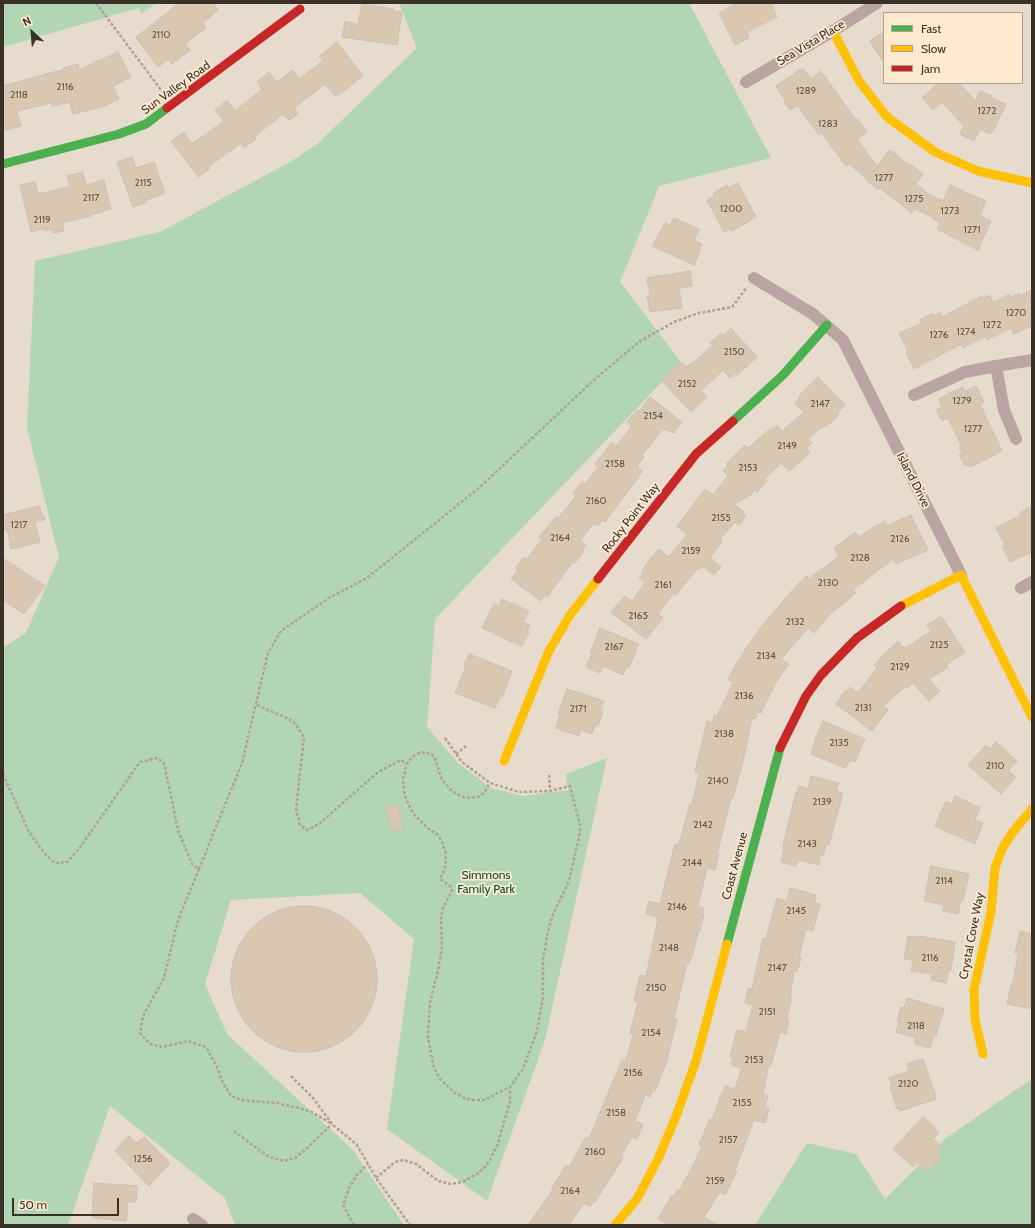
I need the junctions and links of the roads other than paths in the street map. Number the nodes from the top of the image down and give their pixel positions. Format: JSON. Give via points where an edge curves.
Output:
{"nodes":[{"id":1,"x":876,"y":3,"type":"edge"},
{"id":2,"x":300,"y":9,"type":"dead end"},
{"id":3,"x":833,"y":31,"type":"junction"},
{"id":4,"x":746,"y":82,"type":"dead end"},
{"id":5,"x":3,"y":164,"type":"edge"},
{"id":6,"x":1032,"y":183,"type":"edge"},
{"id":7,"x":754,"y":278,"type":"road end"},
{"id":8,"x":827,"y":325,"type":"junction"},
{"id":9,"x":1032,"y":360,"type":"edge"},
{"id":10,"x":996,"y":366,"type":"junction"},
{"id":11,"x":914,"y":395,"type":"dead end"},
{"id":12,"x":1016,"y":439,"type":"dead end"},
{"id":13,"x":961,"y":575,"type":"junction"},
{"id":14,"x":1032,"y":582,"type":"edge"},
{"id":15,"x":1021,"y":588,"type":"dead end"},
{"id":16,"x":1032,"y":717,"type":"edge"},
{"id":17,"x":504,"y":761,"type":"dead end"},
{"id":18,"x":1032,"y":809,"type":"edge"},
{"id":19,"x":983,"y":1054,"type":"dead end"},
{"id":20,"x":615,"y":1225,"type":"edge"}],
"edges":[{"from":1,"to":3,"type":"street","name":"Sea Vista Place"},
{"from":2,"to":5,"type":"street","name":"Sun Valley Road","via":[[146,124],[119,134]]},
{"from":3,"to":4,"type":"street","name":"Sea Vista Place"},
{"from":3,"to":6,"type":"street","via":[[859,81],[887,117],[935,152],[978,171]]},
{"from":7,"to":8,"type":"street","name":"Island Drive"},
{"from":8,"to":13,"type":"street","name":"Island Drive","via":[[843,340]]},
{"from":8,"to":17,"type":"street","name":"Rocky Point Way","via":[[783,375],[696,454],[570,615],[549,651]]},
{"from":9,"to":10,"type":"street"},
{"from":10,"to":11,"type":"street","via":[[965,372]]},
{"from":10,"to":12,"type":"street","via":[[1004,410]]},
{"from":13,"to":16,"type":"street","name":"Island Drive"},
{"from":13,"to":20,"type":"street","name":"Coast Avenue","via":[[904,603],[857,638],[821,675],[806,696],[779,749],[696,1061],[686,1090],[658,1159],[637,1199]]},
{"from":14,"to":15,"type":"street"},
{"from":18,"to":19,"type":"street","name":"Crystal Cove Way","via":[[1012,833],[1002,849],[995,868],[991,912],[974,988],[975,1019]]}]}
